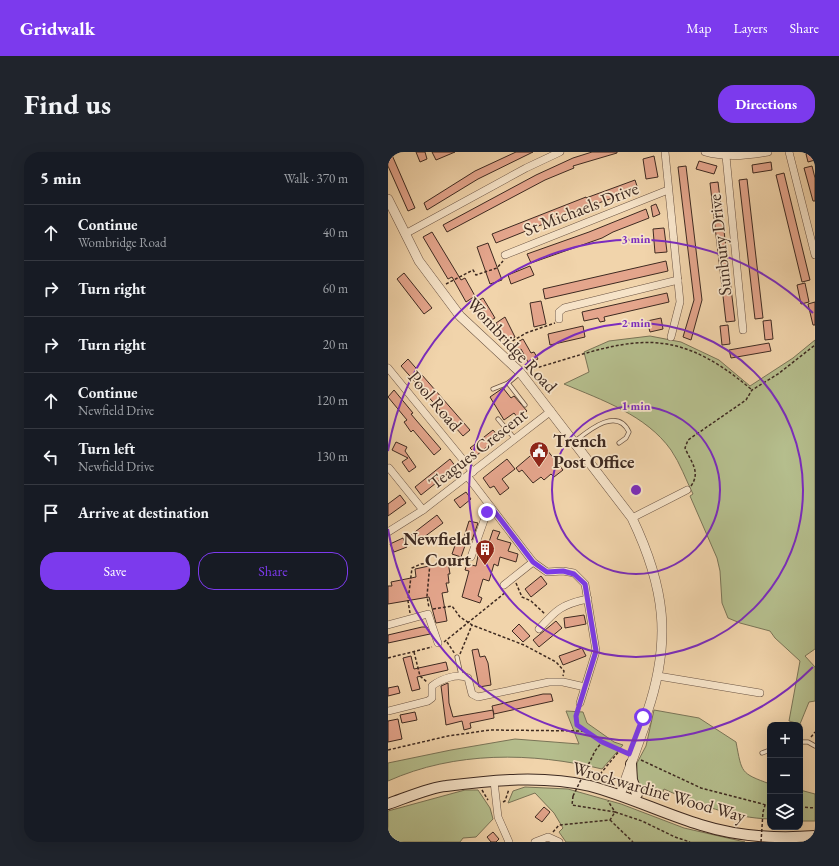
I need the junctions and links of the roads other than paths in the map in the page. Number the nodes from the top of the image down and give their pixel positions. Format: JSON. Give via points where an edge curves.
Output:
{"nodes":[{"id":1,"x":560,"y":152,"type":"edge"},
{"id":2,"x":664,"y":152,"type":"edge"},
{"id":3,"x":705,"y":152,"type":"edge"},
{"id":4,"x":768,"y":152,"type":"edge"},
{"id":5,"x":789,"y":152,"type":"edge"},
{"id":6,"x":552,"y":153,"type":"edge"},
{"id":7,"x":726,"y":156,"type":"junction"},
{"id":8,"x":668,"y":190,"type":"junction"},
{"id":9,"x":388,"y":199,"type":"edge"},
{"id":10,"x":391,"y":215,"type":"edge"},
{"id":11,"x":405,"y":234,"type":"junction"},
{"id":12,"x":505,"y":255,"type":"road end"},
{"id":13,"x":815,"y":255,"type":"edge"},
{"id":14,"x":678,"y":280,"type":"junction"},
{"id":15,"x":559,"y":319,"type":"road end"},
{"id":16,"x":743,"y":330,"type":"dead end"},
{"id":17,"x":671,"y":337,"type":"dead end"},
{"id":18,"x":388,"y":368,"type":"edge"},
{"id":19,"x":521,"y":373,"type":"junction"},
{"id":20,"x":395,"y":377,"type":"junction"},
{"id":21,"x":388,"y":382,"type":"edge"},
{"id":22,"x":508,"y":383,"type":"junction"},
{"id":23,"x":494,"y":389,"type":"dead end"},
{"id":24,"x":525,"y":405,"type":"dead end"},
{"id":25,"x":552,"y":411,"type":"junction"},
{"id":26,"x":498,"y":418,"type":"dead end"},
{"id":27,"x":516,"y":440,"type":"junction"},
{"id":28,"x":574,"y":442,"type":"junction"},
{"id":29,"x":619,"y":443,"type":"dead end"},
{"id":30,"x":389,"y":468,"type":"dead end"},
{"id":31,"x":470,"y":474,"type":"junction"},
{"id":32,"x":687,"y":490,"type":"road end"},
{"id":33,"x":495,"y":509,"type":"junction"},
{"id":34,"x":423,"y":510,"type":"junction"},
{"id":35,"x":632,"y":518,"type":"junction"},
{"id":36,"x":388,"y":532,"type":"edge"},
{"id":37,"x":471,"y":557,"type":"dead end"},
{"id":38,"x":533,"y":562,"type":"junction"},
{"id":39,"x":504,"y":585,"type":"dead end"},
{"id":40,"x":588,"y":599,"type":"junction"},
{"id":41,"x":388,"y":624,"type":"edge"},
{"id":42,"x":539,"y":630,"type":"dead end"},
{"id":43,"x":438,"y":643,"type":"road end"},
{"id":44,"x":457,"y":657,"type":"road end"},
{"id":45,"x":461,"y":675,"type":"junction"},
{"id":46,"x":658,"y":676,"type":"junction"},
{"id":47,"x":585,"y":686,"type":"junction"},
{"id":48,"x":760,"y":693,"type":"dead end"},
{"id":49,"x":580,"y":703,"type":"road end"},
{"id":50,"x":388,"y":711,"type":"edge"},
{"id":51,"x":803,"y":742,"type":"edge"},
{"id":52,"x":815,"y":746,"type":"edge"},
{"id":53,"x":767,"y":751,"type":"edge"},
{"id":54,"x":762,"y":753,"type":"dead end"},
{"id":55,"x":631,"y":758,"type":"junction"},
{"id":56,"x":494,"y":781,"type":"junction"},
{"id":57,"x":446,"y":786,"type":"junction"},
{"id":58,"x":616,"y":792,"type":"junction"},
{"id":59,"x":637,"y":794,"type":"junction"},
{"id":60,"x":388,"y":804,"type":"edge"},
{"id":61,"x":815,"y":830,"type":"edge"},
{"id":62,"x":815,"y":836,"type":"edge"},
{"id":63,"x":537,"y":841,"type":"edge"},
{"id":64,"x":510,"y":842,"type":"edge"},
{"id":65,"x":559,"y":842,"type":"edge"}],
"edges":[{"from":1,"to":6,"type":"street"},
{"from":2,"to":8,"type":"street"},
{"from":3,"to":7,"type":"street"},
{"from":4,"to":7,"type":"street"},
{"from":5,"to":13,"type":"street"},
{"from":6,"to":11,"type":"street"},
{"from":7,"to":16,"type":"street","name":"Sunbury Drive"},
{"from":8,"to":12,"type":"street","name":"St Michaels Drive"},
{"from":8,"to":14,"type":"street"},
{"from":9,"to":10,"type":"street","name":"Wombridge Road"},
{"from":10,"to":11,"type":"street","name":"Wombridge Road"},
{"from":11,"to":19,"type":"street","name":"Wombridge Road","via":[[419,261],[460,316]]},
{"from":14,"to":15,"type":"street","via":[[564,308],[559,312]]},
{"from":14,"to":17,"type":"street","via":[[680,302]]},
{"from":18,"to":20,"type":"street","name":"Pool Road"},
{"from":19,"to":22,"type":"lane"},
{"from":19,"to":25,"type":"street","name":"Wombridge Road"},
{"from":20,"to":21,"type":"street"},
{"from":20,"to":31,"type":"street","name":"Pool Road"},
{"from":22,"to":23,"type":"lane"},
{"from":22,"to":24,"type":"lane"},
{"from":25,"to":27,"type":"street","name":"Teagues Crescent"},
{"from":25,"to":28,"type":"street","name":"Wombridge Road"},
{"from":26,"to":27,"type":"lane"},
{"from":27,"to":31,"type":"street","name":"Teagues Crescent"},
{"from":28,"to":29,"type":"lane","via":[[597,424],[613,420],[626,426],[629,432]]},
{"from":28,"to":35,"type":"street","name":"Wombridge Road"},
{"from":30,"to":34,"type":"street","name":"Teagues Crescent"},
{"from":31,"to":33,"type":"street","name":"Pool Road"},
{"from":31,"to":34,"type":"street","name":"Teagues Crescent"},
{"from":32,"to":35,"type":"street"},
{"from":33,"to":37,"type":"street","via":[[487,512]]},
{"from":33,"to":38,"type":"street","name":"Pool Road"},
{"from":34,"to":36,"type":"street","name":"Teagues Crescent"},
{"from":35,"to":46,"type":"street","name":"Wombridge Road","via":[[656,578],[662,612],[663,635]]},
{"from":38,"to":39,"type":"street"},
{"from":38,"to":40,"type":"street","via":[[547,572],[563,571],[574,574],[585,584]]},
{"from":40,"to":42,"type":"street","via":[[570,602],[549,618]]},
{"from":40,"to":47,"type":"street","via":[[596,651]]},
{"from":41,"to":43,"type":"street","via":[[428,614]]},
{"from":44,"to":45,"type":"lane"},
{"from":45,"to":47,"type":"street","via":[[468,678],[472,694],[478,698],[549,682]]},
{"from":45,"to":50,"type":"street","via":[[439,680],[432,686],[432,698],[428,701]]},
{"from":46,"to":48,"type":"street"},
{"from":46,"to":55,"type":"street","name":"Wombridge Road","via":[[647,719]]},
{"from":47,"to":49,"type":"street"},
{"from":51,"to":52,"type":"lane"},
{"from":53,"to":54,"type":"lane"},
{"from":55,"to":58,"type":"street","name":"Wombridge Road"},
{"from":55,"to":59,"type":"main road","via":[[632,780]]},
{"from":56,"to":57,"type":"main road","name":"Wrockwardine Wood Way"},
{"from":56,"to":58,"type":"main road","name":"Wrockwardine Wood Way","via":[[560,781]]},
{"from":56,"to":64,"type":"street","via":[[498,817]]},
{"from":57,"to":58,"type":"main road","name":"Wrockwardine Wood Way","via":[[450,781],[465,778],[517,774],[572,777],[598,782]]},
{"from":57,"to":60,"type":"main road","name":"Wrockwardine Wood Way"},
{"from":58,"to":59,"type":"main road","name":"Wrockwardine Wood Way"},
{"from":58,"to":62,"type":"main road","name":"Wrockwardine Wood Way","via":[[700,825],[723,831],[762,838]]},
{"from":59,"to":61,"type":"main road","name":"Wrockwardine Wood Way","via":[[725,826],[756,832]]},
{"from":63,"to":65,"type":"street","via":[[548,837]]}]}
